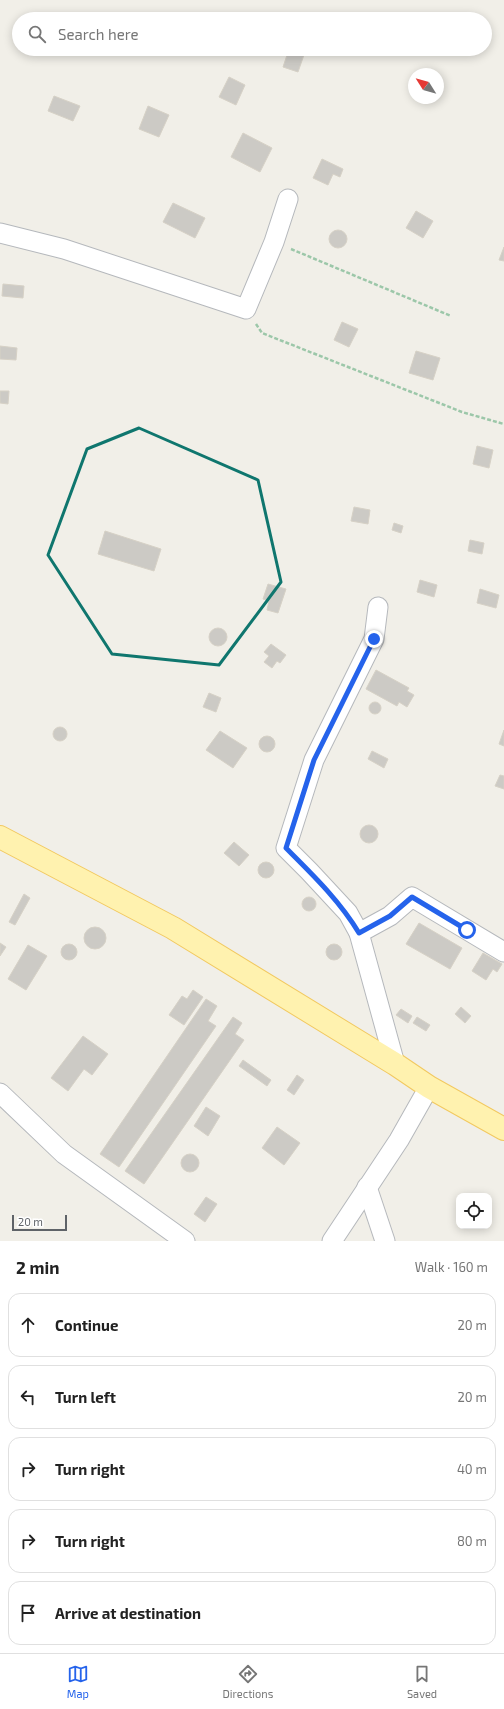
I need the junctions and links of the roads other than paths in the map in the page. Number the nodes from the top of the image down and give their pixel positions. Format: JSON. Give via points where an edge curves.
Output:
{"nodes":[{"id":1,"x":288,"y":199,"type":"dead end"},
{"id":2,"x":0,"y":234,"type":"edge"},
{"id":3,"x":378,"y":607,"type":"dead end"},
{"id":4,"x":0,"y":837,"type":"edge"},
{"id":5,"x":359,"y":933,"type":"junction"},
{"id":6,"x":504,"y":952,"type":"edge"},
{"id":7,"x":395,"y":1064,"type":"junction"},
{"id":8,"x":429,"y":1087,"type":"junction"},
{"id":9,"x":0,"y":1093,"type":"edge"},
{"id":10,"x":504,"y":1129,"type":"edge"},
{"id":11,"x":367,"y":1187,"type":"junction"},
{"id":12,"x":185,"y":1241,"type":"edge"},
{"id":13,"x":332,"y":1241,"type":"edge"},
{"id":14,"x":385,"y":1241,"type":"edge"}],
"edges":[{"from":1,"to":2,"type":"street","via":[[274,242],[246,309],[64,249]]},
{"from":3,"to":5,"type":"street","via":[[374,639],[314,760],[286,848],[348,913]]},
{"from":4,"to":7,"type":"main road","via":[[173,928]]},
{"from":5,"to":6,"type":"street","via":[[390,916],[412,897]]},
{"from":5,"to":7,"type":"street"},
{"from":7,"to":8,"type":"main road"},
{"from":8,"to":10,"type":"main road"},
{"from":8,"to":11,"type":"street","via":[[399,1140]]},
{"from":9,"to":12,"type":"street","via":[[64,1154]]},
{"from":11,"to":13,"type":"street"},
{"from":11,"to":14,"type":"street"}]}
